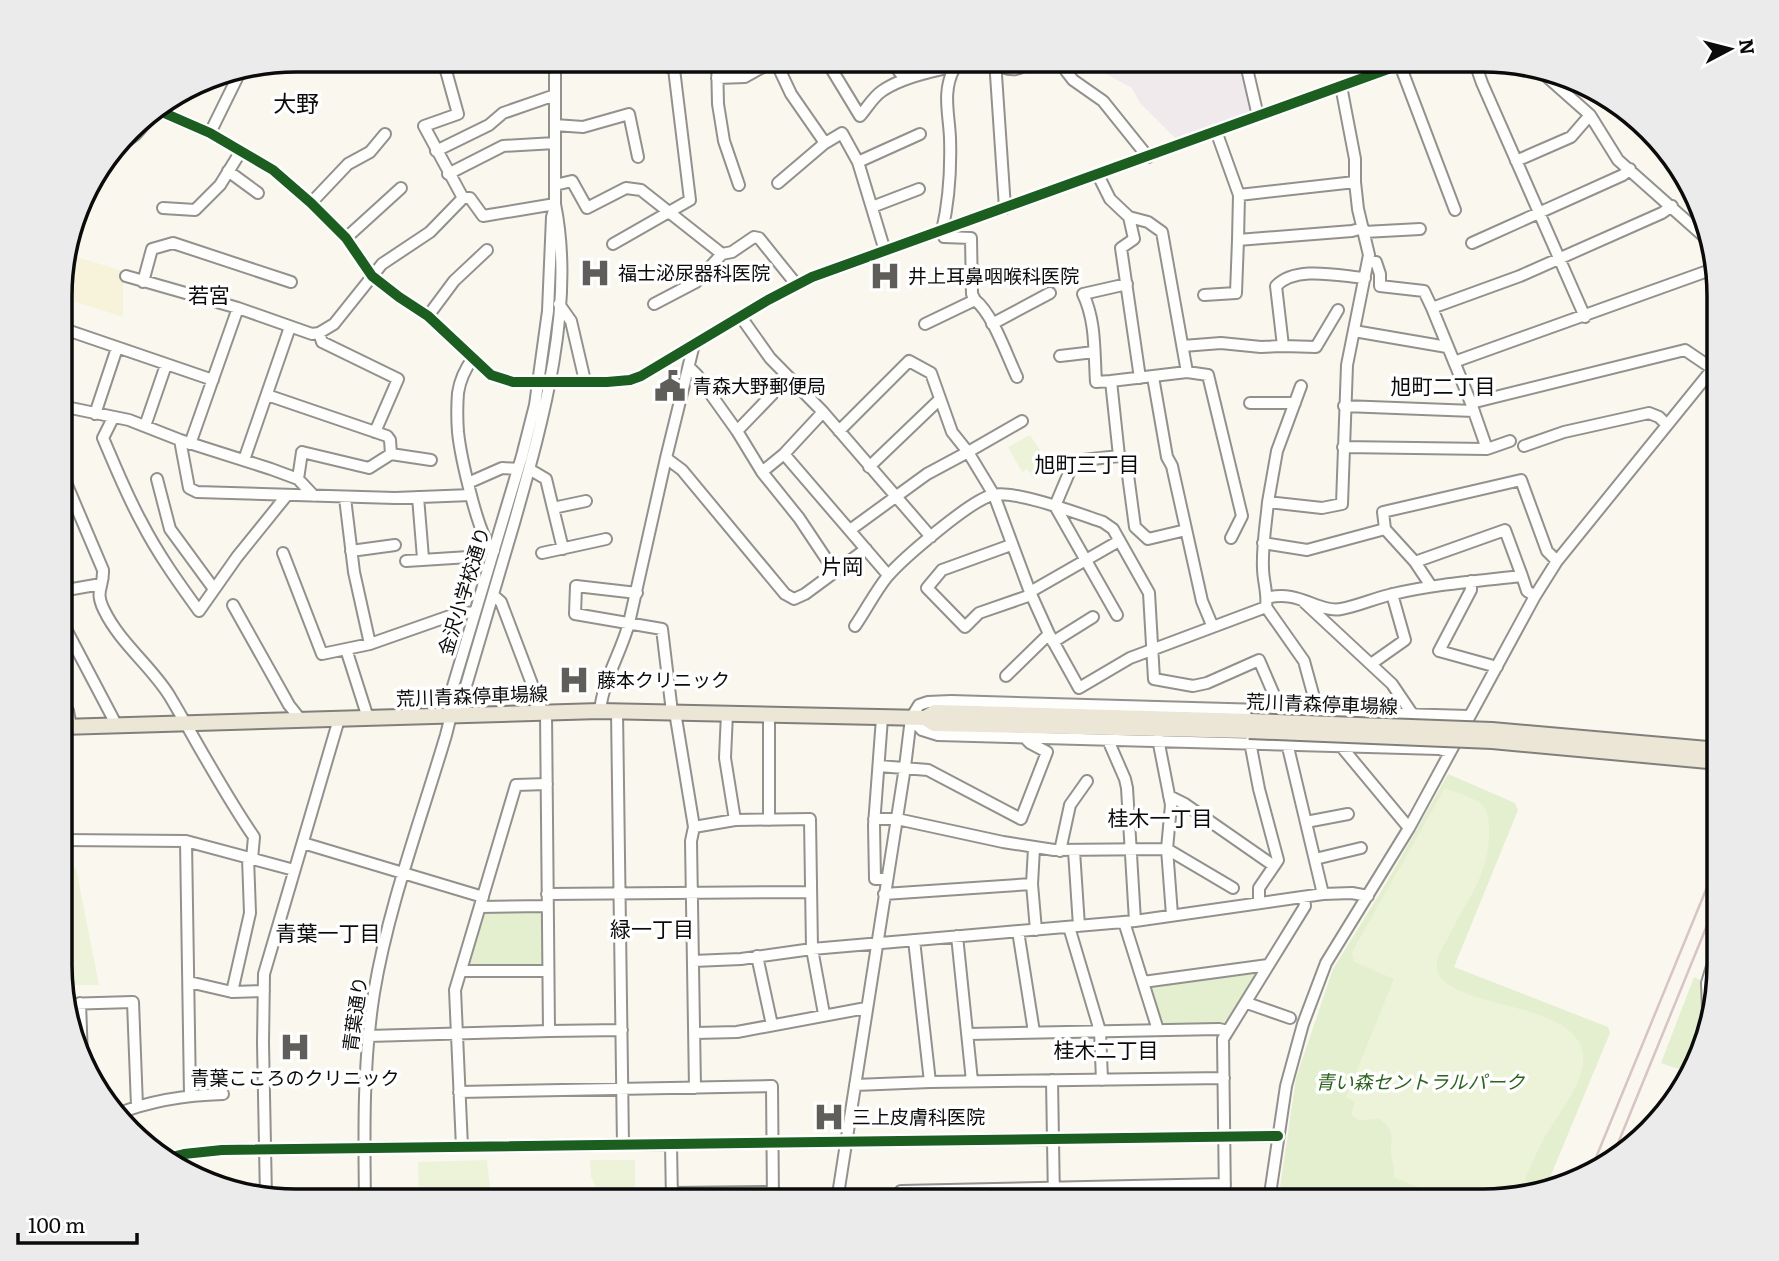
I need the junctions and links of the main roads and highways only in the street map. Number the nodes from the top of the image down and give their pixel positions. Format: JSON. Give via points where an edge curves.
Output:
{"nodes":[{"id":1,"x":72,"y":727,"type":"edge"},
{"id":2,"x":1250,"y":732,"type":"junction"},
{"id":3,"x":1707,"y":749,"type":"edge"},
{"id":4,"x":1707,"y":761,"type":"edge"}],
"edges":[{"from":1,"to":2,"type":"main road","name":"荒川青森停車場線","via":[[617,711]]},
{"from":2,"to":3,"type":"main road","name":"荒川青森停車場線","bridge":true,"via":[[1492,730]]},
{"from":2,"to":4,"type":"main road","name":"荒川青森停車場線","bridge":true,"via":[[1492,741]]}]}
